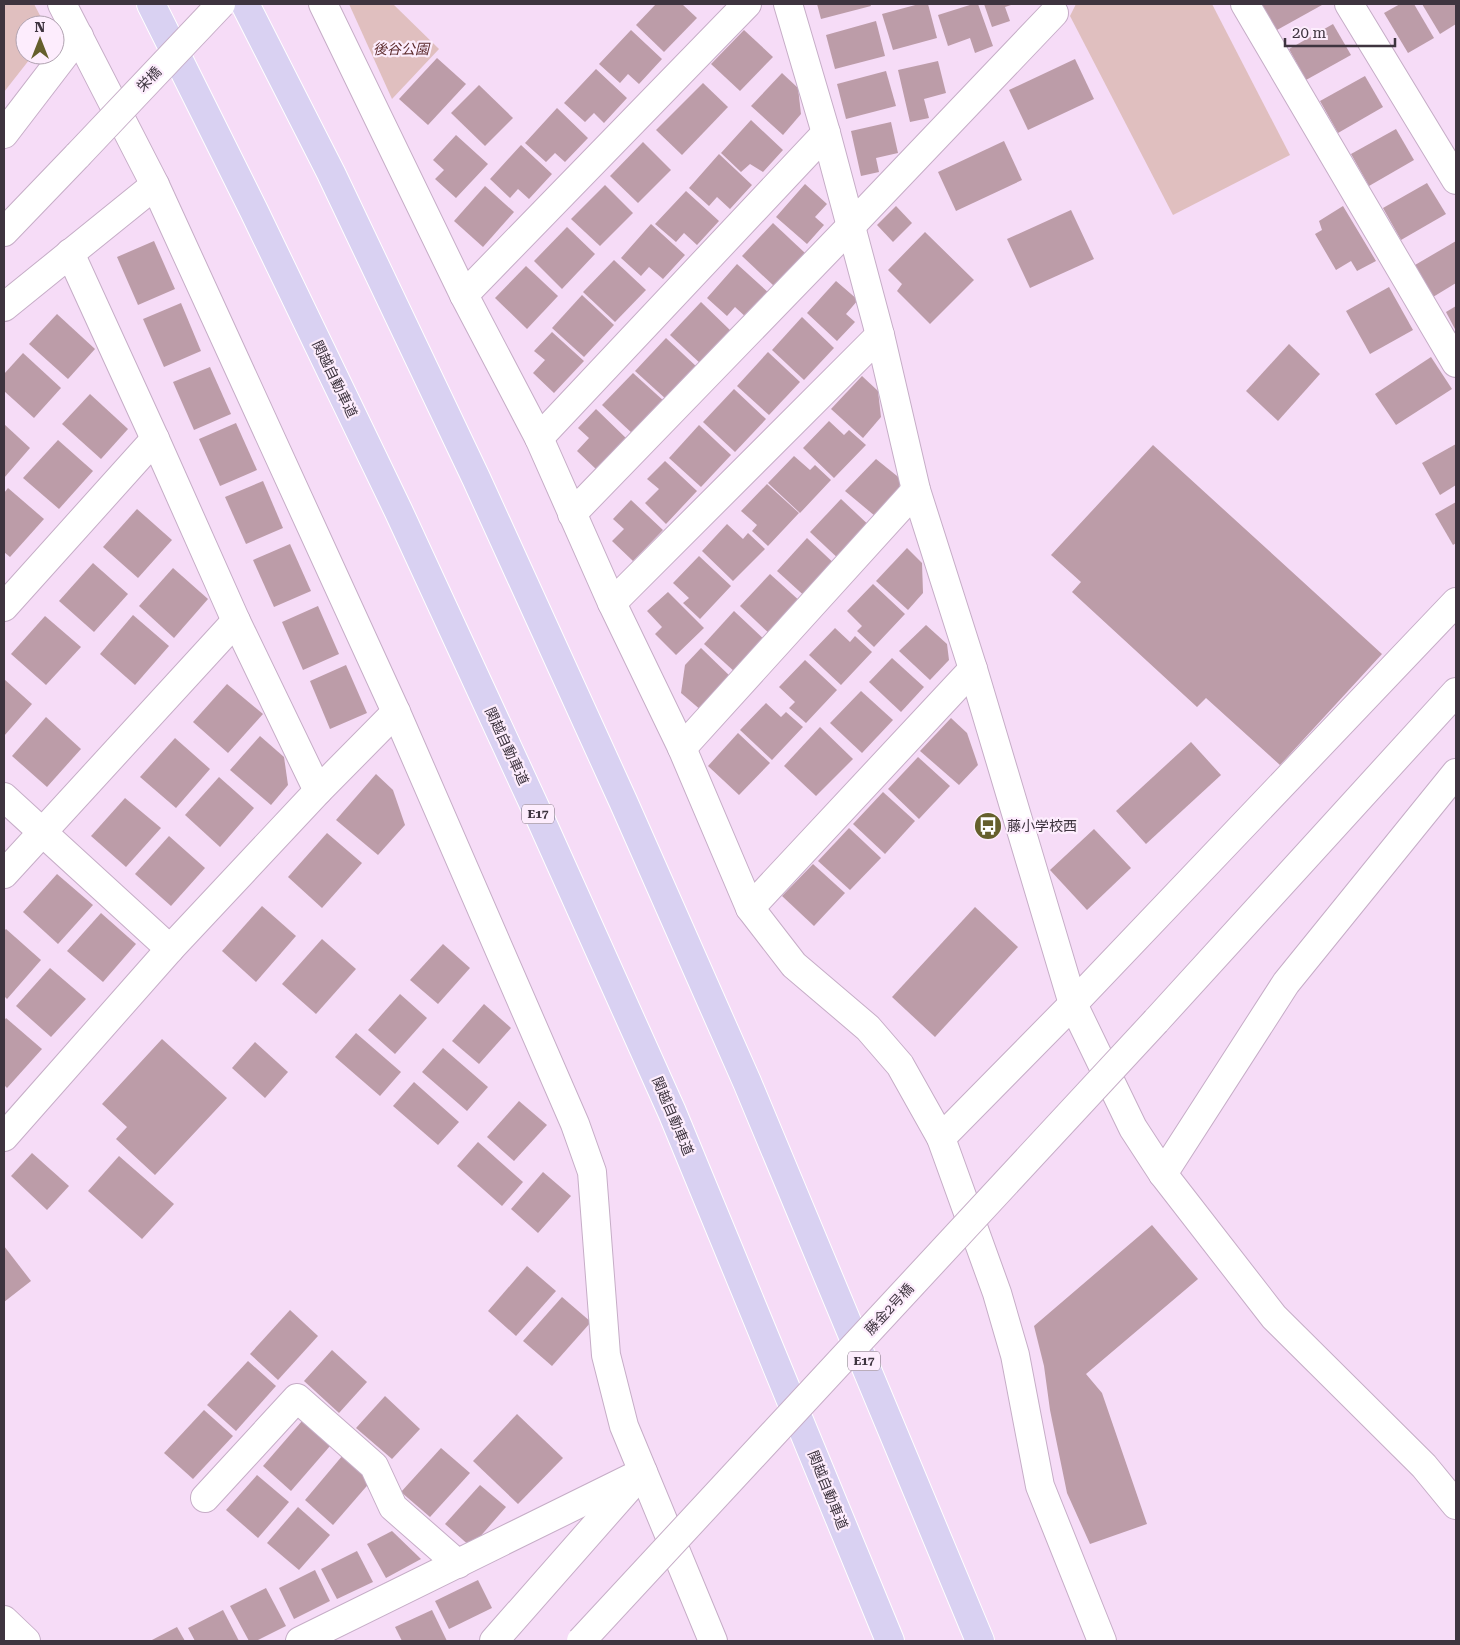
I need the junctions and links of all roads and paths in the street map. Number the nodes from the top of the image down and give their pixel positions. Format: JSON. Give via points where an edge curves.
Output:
{"nodes":[{"id":1,"x":62,"y":4,"type":"edge"},
{"id":2,"x":151,"y":4,"type":"edge"},
{"id":3,"x":221,"y":4,"type":"edge"},
{"id":4,"x":245,"y":4,"type":"edge"},
{"id":5,"x":323,"y":4,"type":"edge"},
{"id":6,"x":746,"y":4,"type":"edge"},
{"id":7,"x":788,"y":4,"type":"edge"},
{"id":8,"x":1245,"y":4,"type":"edge"},
{"id":9,"x":1349,"y":4,"type":"edge"},
{"id":10,"x":1054,"y":13,"type":"dead end"},
{"id":11,"x":79,"y":36,"type":"junction"},
{"id":12,"x":826,"y":133,"type":"junction"},
{"id":13,"x":4,"y":134,"type":"edge"},
{"id":14,"x":1456,"y":180,"type":"edge"},
{"id":15,"x":155,"y":185,"type":"junction"},
{"id":16,"x":850,"y":227,"type":"junction"},
{"id":17,"x":4,"y":232,"type":"edge"},
{"id":18,"x":70,"y":253,"type":"junction"},
{"id":19,"x":464,"y":295,"type":"junction"},
{"id":20,"x":4,"y":308,"type":"edge"},
{"id":21,"x":880,"y":335,"type":"junction"},
{"id":22,"x":1456,"y":363,"type":"edge"},
{"id":23,"x":539,"y":438,"type":"junction"},
{"id":24,"x":155,"y":439,"type":"junction"},
{"id":25,"x":916,"y":490,"type":"junction"},
{"id":26,"x":572,"y":514,"type":"junction"},
{"id":27,"x":1456,"y":602,"type":"edge"},
{"id":28,"x":612,"y":603,"type":"junction"},
{"id":29,"x":4,"y":607,"type":"edge"},
{"id":30,"x":236,"y":621,"type":"junction"},
{"id":31,"x":973,"y":669,"type":"junction"},
{"id":32,"x":1456,"y":692,"type":"edge"},
{"id":33,"x":396,"y":712,"type":"junction"},
{"id":34,"x":682,"y":748,"type":"junction"},
{"id":35,"x":1456,"y":772,"type":"edge"},
{"id":36,"x":318,"y":791,"type":"junction"},
{"id":37,"x":4,"y":797,"type":"edge"},
{"id":38,"x":42,"y":831,"type":"junction"},
{"id":39,"x":4,"y":874,"type":"edge"},
{"id":40,"x":750,"y":908,"type":"junction"},
{"id":41,"x":170,"y":949,"type":"junction"},
{"id":42,"x":1073,"y":1004,"type":"junction"},
{"id":43,"x":4,"y":1137,"type":"edge"},
{"id":44,"x":941,"y":1138,"type":"junction"},
{"id":45,"x":1163,"y":1174,"type":"junction"},
{"id":46,"x":643,"y":1472,"type":"junction"},
{"id":47,"x":205,"y":1498,"type":"dead end"},
{"id":48,"x":1456,"y":1505,"type":"edge"},
{"id":49,"x":458,"y":1564,"type":"junction"},
{"id":50,"x":4,"y":1620,"type":"edge"},
{"id":51,"x":710,"y":1640,"type":"edge"},
{"id":52,"x":26,"y":1641,"type":"edge"},
{"id":53,"x":300,"y":1641,"type":"edge"},
{"id":54,"x":494,"y":1641,"type":"edge"},
{"id":55,"x":581,"y":1641,"type":"edge"},
{"id":56,"x":890,"y":1641,"type":"edge"},
{"id":57,"x":980,"y":1641,"type":"edge"},
{"id":58,"x":1102,"y":1641,"type":"edge"}],
"edges":[{"from":1,"to":11,"type":"street"},
{"from":2,"to":56,"type":"highway","name":"関越自動車道","number":"E17","via":[[398,510],[549,838],[672,1112]]},
{"from":3,"to":17,"type":"street","name":"栄橋","bridge":true},
{"from":4,"to":57,"type":"highway","number":"E17","via":[[331,173],[476,478],[623,801],[747,1082]]},
{"from":5,"to":19,"type":"street"},
{"from":6,"to":19,"type":"street"},
{"from":7,"to":12,"type":"street"},
{"from":8,"to":22,"type":"street"},
{"from":9,"to":14,"type":"street"},
{"from":10,"to":16,"type":"street"},
{"from":11,"to":13,"type":"street"},
{"from":11,"to":15,"type":"street"},
{"from":12,"to":16,"type":"street"},
{"from":12,"to":23,"type":"street"},
{"from":15,"to":18,"type":"street"},
{"from":15,"to":33,"type":"street"},
{"from":16,"to":21,"type":"street"},
{"from":16,"to":26,"type":"street"},
{"from":18,"to":20,"type":"street"},
{"from":18,"to":24,"type":"street"},
{"from":19,"to":23,"type":"street"},
{"from":21,"to":25,"type":"street"},
{"from":21,"to":28,"type":"street"},
{"from":23,"to":26,"type":"street"},
{"from":24,"to":29,"type":"street"},
{"from":24,"to":30,"type":"street"},
{"from":25,"to":31,"type":"street"},
{"from":25,"to":34,"type":"street"},
{"from":26,"to":28,"type":"street"},
{"from":27,"to":42,"type":"street"},
{"from":28,"to":34,"type":"street"},
{"from":30,"to":36,"type":"street"},
{"from":30,"to":38,"type":"street"},
{"from":31,"to":40,"type":"street"},
{"from":31,"to":42,"type":"street"},
{"from":32,"to":55,"type":"street","name":"藤金2号橋","bridge":true},
{"from":33,"to":36,"type":"street"},
{"from":33,"to":46,"type":"street","via":[[575,1124],[592,1172],[606,1355],[624,1426]]},
{"from":34,"to":40,"type":"street"},
{"from":35,"to":45,"type":"street","via":[[1286,983]]},
{"from":36,"to":41,"type":"street"},
{"from":37,"to":38,"type":"street"},
{"from":38,"to":39,"type":"street"},
{"from":38,"to":41,"type":"street"},
{"from":40,"to":44,"type":"street","via":[[794,965],[868,1028],[900,1065]]},
{"from":41,"to":43,"type":"street"},
{"from":42,"to":44,"type":"street"},
{"from":42,"to":45,"type":"street","via":[[1133,1128]]},
{"from":44,"to":58,"type":"street","via":[[997,1293],[1015,1355],[1040,1486]]},
{"from":45,"to":48,"type":"street","via":[[1274,1316],[1424,1466]]},
{"from":46,"to":49,"type":"street"},
{"from":46,"to":51,"type":"street"},
{"from":46,"to":54,"type":"street"},
{"from":47,"to":49,"type":"street","via":[[297,1398],[374,1466],[393,1507]]},
{"from":49,"to":53,"type":"street"},
{"from":50,"to":52,"type":"street"}]}
